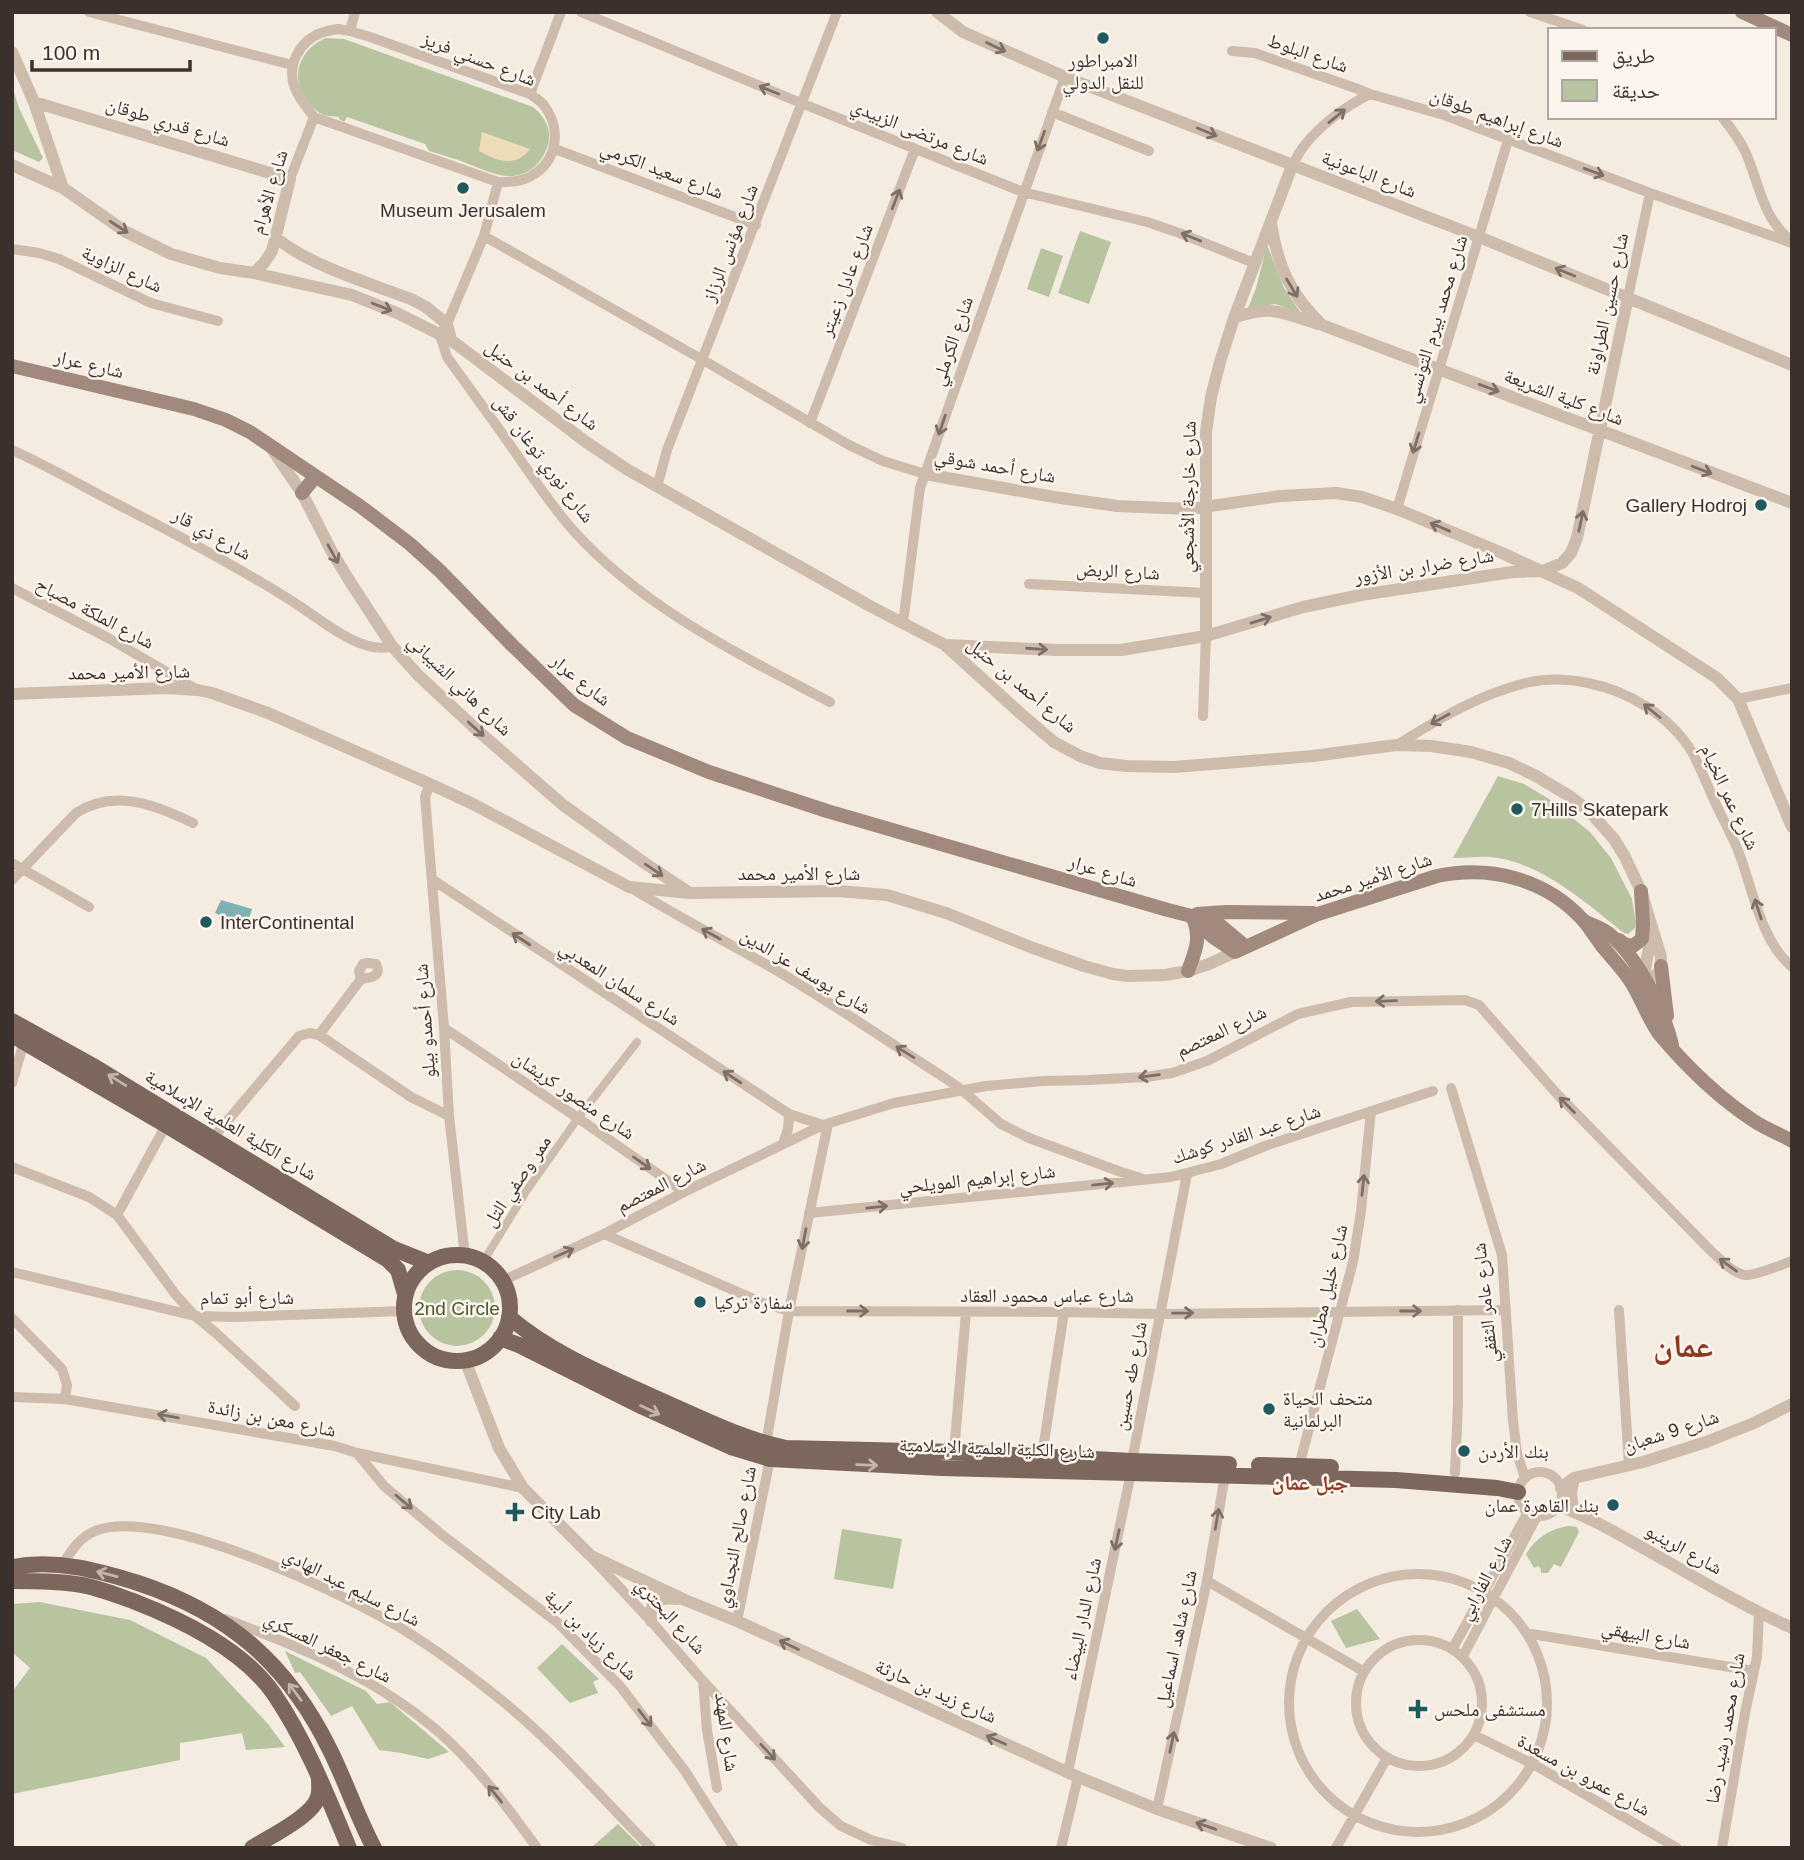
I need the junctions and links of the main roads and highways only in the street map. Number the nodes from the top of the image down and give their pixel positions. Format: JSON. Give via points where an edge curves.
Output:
{"nodes":[{"id":1,"x":1742,"y":12,"type":"edge"},
{"id":2,"x":1792,"y":35,"type":"edge"},
{"id":3,"x":12,"y":366,"type":"edge"},
{"id":4,"x":316,"y":477,"type":"junction"},
{"id":5,"x":302,"y":493,"type":"road end"},
{"id":6,"x":1642,"y":891,"type":"road end"},
{"id":7,"x":1318,"y":914,"type":"junction"},
{"id":8,"x":1192,"y":918,"type":"junction"},
{"id":9,"x":1583,"y":920,"type":"junction"},
{"id":10,"x":1606,"y":932,"type":"junction"},
{"id":11,"x":1240,"y":950,"type":"joint"},
{"id":12,"x":1661,"y":966,"type":"road end"},
{"id":13,"x":1188,"y":971,"type":"road end"},
{"id":14,"x":1640,"y":980,"type":"junction"},
{"id":15,"x":12,"y":1021,"type":"edge"},
{"id":16,"x":1668,"y":1028,"type":"junction"},
{"id":17,"x":18,"y":1038,"type":"edge"},
{"id":18,"x":1673,"y":1050,"type":"junction"},
{"id":19,"x":1792,"y":1141,"type":"edge"},
{"id":20,"x":429,"y":1263,"type":"junction"},
{"id":21,"x":405,"y":1294,"type":"junction"},
{"id":22,"x":509,"y":1317,"type":"junction"},
{"id":23,"x":500,"y":1338,"type":"junction"},
{"id":24,"x":768,"y":1451,"type":"junction"},
{"id":25,"x":1131,"y":1467,"type":"junction"},
{"id":26,"x":12,"y":1567,"type":"edge"},
{"id":27,"x":12,"y":1581,"type":"edge"},
{"id":28,"x":318,"y":1774,"type":"junction"},
{"id":29,"x":252,"y":1848,"type":"edge"},
{"id":30,"x":349,"y":1848,"type":"edge"},
{"id":31,"x":374,"y":1848,"type":"edge"}],
"edges":[{"from":1,"to":2,"type":"main road"},
{"from":3,"to":4,"type":"main road","name":"شارع عرار","via":[[226,420]]},
{"from":4,"to":5,"type":"main road"},
{"from":4,"to":8,"type":"main road","name":"شارع عرار","via":[[410,544],[575,705],[627,738],[709,772],[827,811]]},
{"from":6,"to":10,"type":"main road","via":[[1639,943],[1624,944]]},
{"from":7,"to":8,"type":"main road","via":[[1226,912]]},
{"from":7,"to":9,"type":"main road","name":"شارع الأمير محمد","via":[[1437,876],[1477,872],[1531,883]]},
{"from":7,"to":11,"type":"main road","name":"شارع الأمير محمد"},
{"from":8,"to":11,"type":"main road","name":"شارع عرار","via":[[1220,925]]},
{"from":8,"to":13,"type":"main road","via":[[1198,940]]},
{"from":9,"to":10,"type":"main road","name":"شارع الأمير محمد"},
{"from":9,"to":14,"type":"main road","name":"شارع الأمير محمد"},
{"from":10,"to":14,"type":"main road","name":"شارع الأمير محمد","via":[[1625,950]]},
{"from":12,"to":16,"type":"main road"},
{"from":14,"to":16,"type":"main road","name":"شارع الأمير محمد"},
{"from":14,"to":18,"type":"main road","name":"شارع الأمير محمد","via":[[1640,998]]},
{"from":20,"to":15,"type":"main road","name":"شارع الكلية العلمية الإسلامية","one_way":true,"via":[[394,1248]]},
{"from":16,"to":18,"type":"main road","name":"شارع الأمير محمد"},
{"from":17,"to":21,"type":"main road","name":"شارع الكلية العلمية الإسلامية","via":[[388,1260],[398,1270]]},
{"from":18,"to":19,"type":"main road","name":"شارع الأمير محمد","via":[[1737,1108]]},
{"from":20,"to":21,"type":"main road"},
{"from":20,"to":22,"type":"main road","via":[[453,1255],[483,1262],[502,1281],[509,1298]]},
{"from":21,"to":23,"type":"main road","via":[[405,1322],[427,1352],[465,1360],[490,1349]]},
{"from":22,"to":23,"type":"main road"},
{"from":22,"to":24,"type":"main road","name":"شارع الكلية العلمية الإسلامية","via":[[558,1351]]},
{"from":23,"to":24,"type":"main road","name":"شارع الكلية العلمية الإسلامية","one_way":true,"via":[[711,1438]]},
{"from":24,"to":25,"type":"main road","name":"شارع الكلية العلمية الإسلامية","one_way":true,"via":[[942,1468]]},
{"from":24,"to":25,"type":"main road","name":"شارع الكلية العلمية الإسلامية","via":[[954,1452]]},
{"from":25,"to":25,"type":"main road","name":"شارع الكلية العلمية الإسلامية","via":[[1299,1466],[1455,1473],[1521,1484],[1497,1488]]},
{"from":31,"to":26,"type":"main road","one_way":true,"via":[[331,1750],[295,1691],[237,1632],[159,1590],[113,1575],[62,1564]]},
{"from":27,"to":28,"type":"main road","via":[[46,1581],[107,1591],[184,1622],[223,1646],[273,1692]]},
{"from":28,"to":29,"type":"main road","via":[[315,1804]]},
{"from":28,"to":30,"type":"main road"}]}
